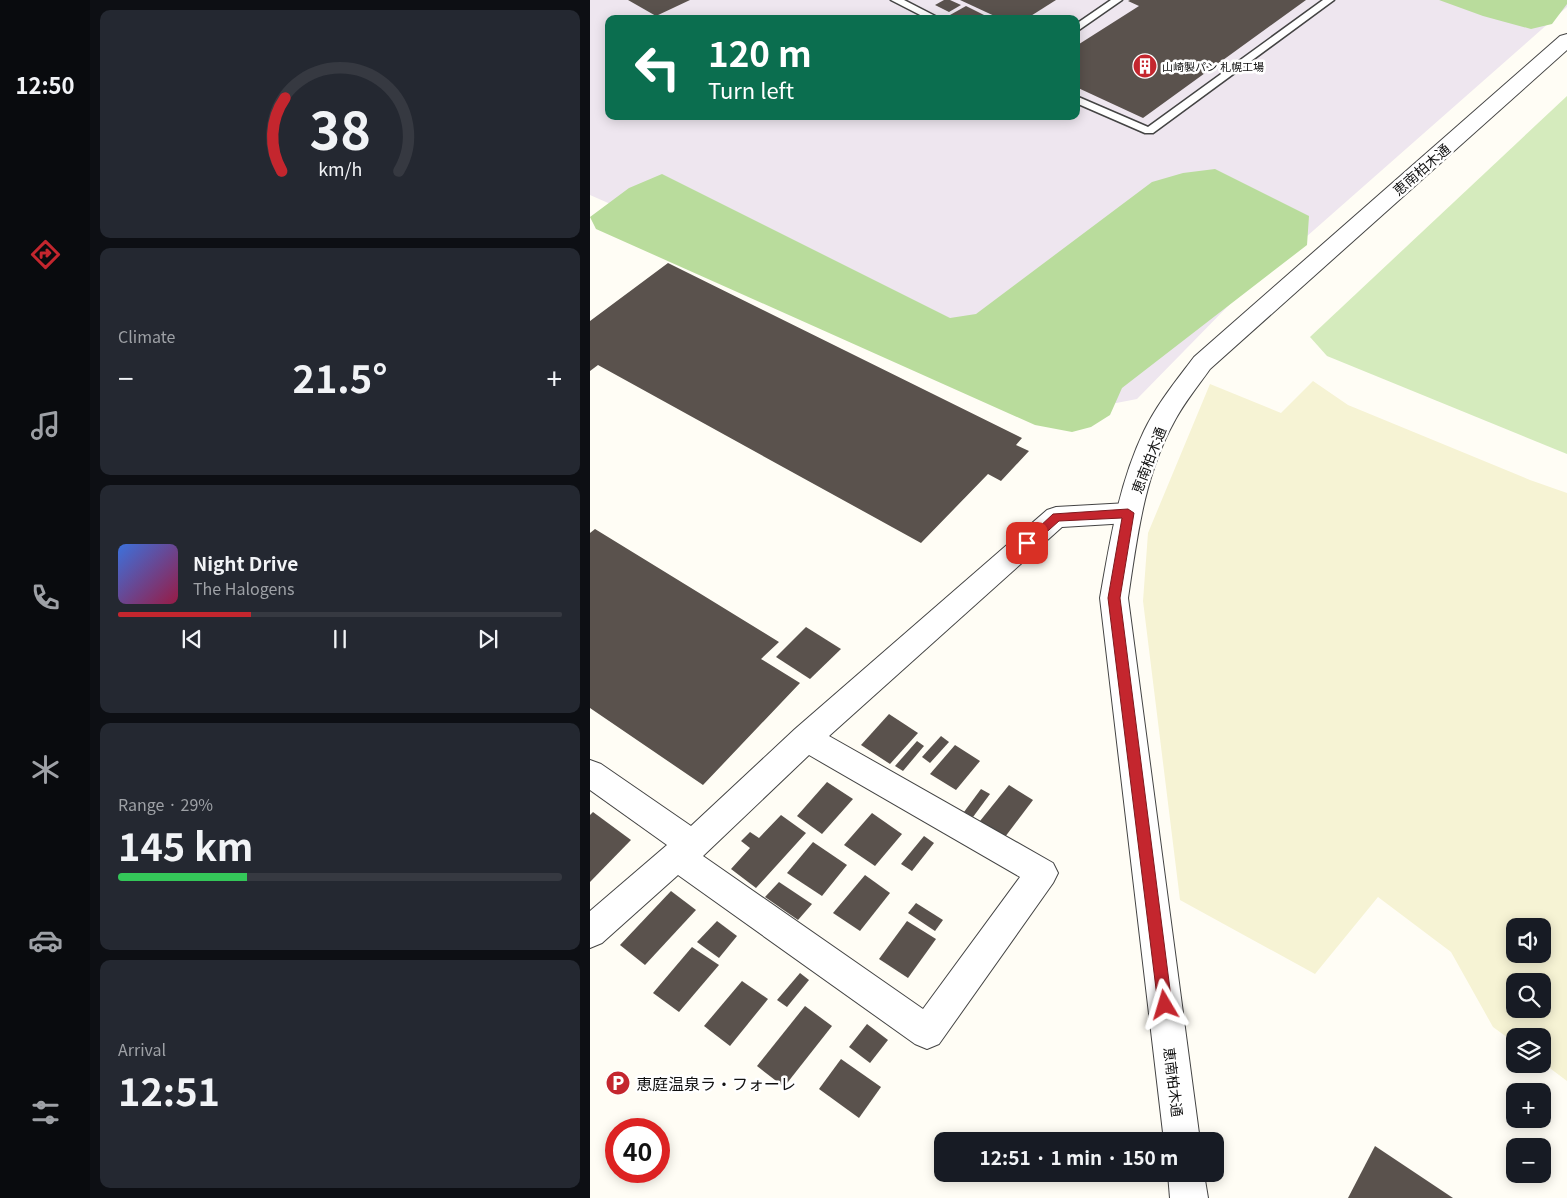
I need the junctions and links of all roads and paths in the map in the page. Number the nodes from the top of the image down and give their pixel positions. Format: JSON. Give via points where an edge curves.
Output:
{"nodes":[{"id":1,"x":896,"y":0,"type":"edge"},
{"id":2,"x":1118,"y":0,"type":"edge"},
{"id":3,"x":1329,"y":0,"type":"edge"},
{"id":4,"x":928,"y":15,"type":"edge"},
{"id":5,"x":1080,"y":26,"type":"edge"},
{"id":6,"x":1567,"y":40,"type":"edge"},
{"id":7,"x":1080,"y":100,"type":"edge"},
{"id":8,"x":1128,"y":513,"type":"junction"},
{"id":9,"x":806,"y":738,"type":"junction"},
{"id":10,"x":590,"y":773,"type":"edge"},
{"id":11,"x":685,"y":850,"type":"junction"},
{"id":12,"x":590,"y":932,"type":"edge"},
{"id":13,"x":1181,"y":1132,"type":"edge"},
{"id":14,"x":1187,"y":1182,"type":"edge"},
{"id":15,"x":1189,"y":1198,"type":"edge"}],
"edges":[{"from":1,"to":4,"type":"lane"},
{"from":2,"to":5,"type":"lane"},
{"from":3,"to":7,"type":"lane","via":[[1149,131]]},
{"from":6,"to":8,"type":"street","name":"恵南柏木通","via":[[1202,363],[1157,430]]},
{"from":8,"to":9,"type":"street","via":[[1056,517]]},
{"from":8,"to":13,"type":"street","name":"恵南柏木通","via":[[1114,598]]},
{"from":9,"to":11,"type":"street"},
{"from":9,"to":11,"type":"street","via":[[1042,873],[926,1032]]},
{"from":10,"to":11,"type":"street"},
{"from":11,"to":12,"type":"street"},
{"from":14,"to":15,"type":"street"}]}
